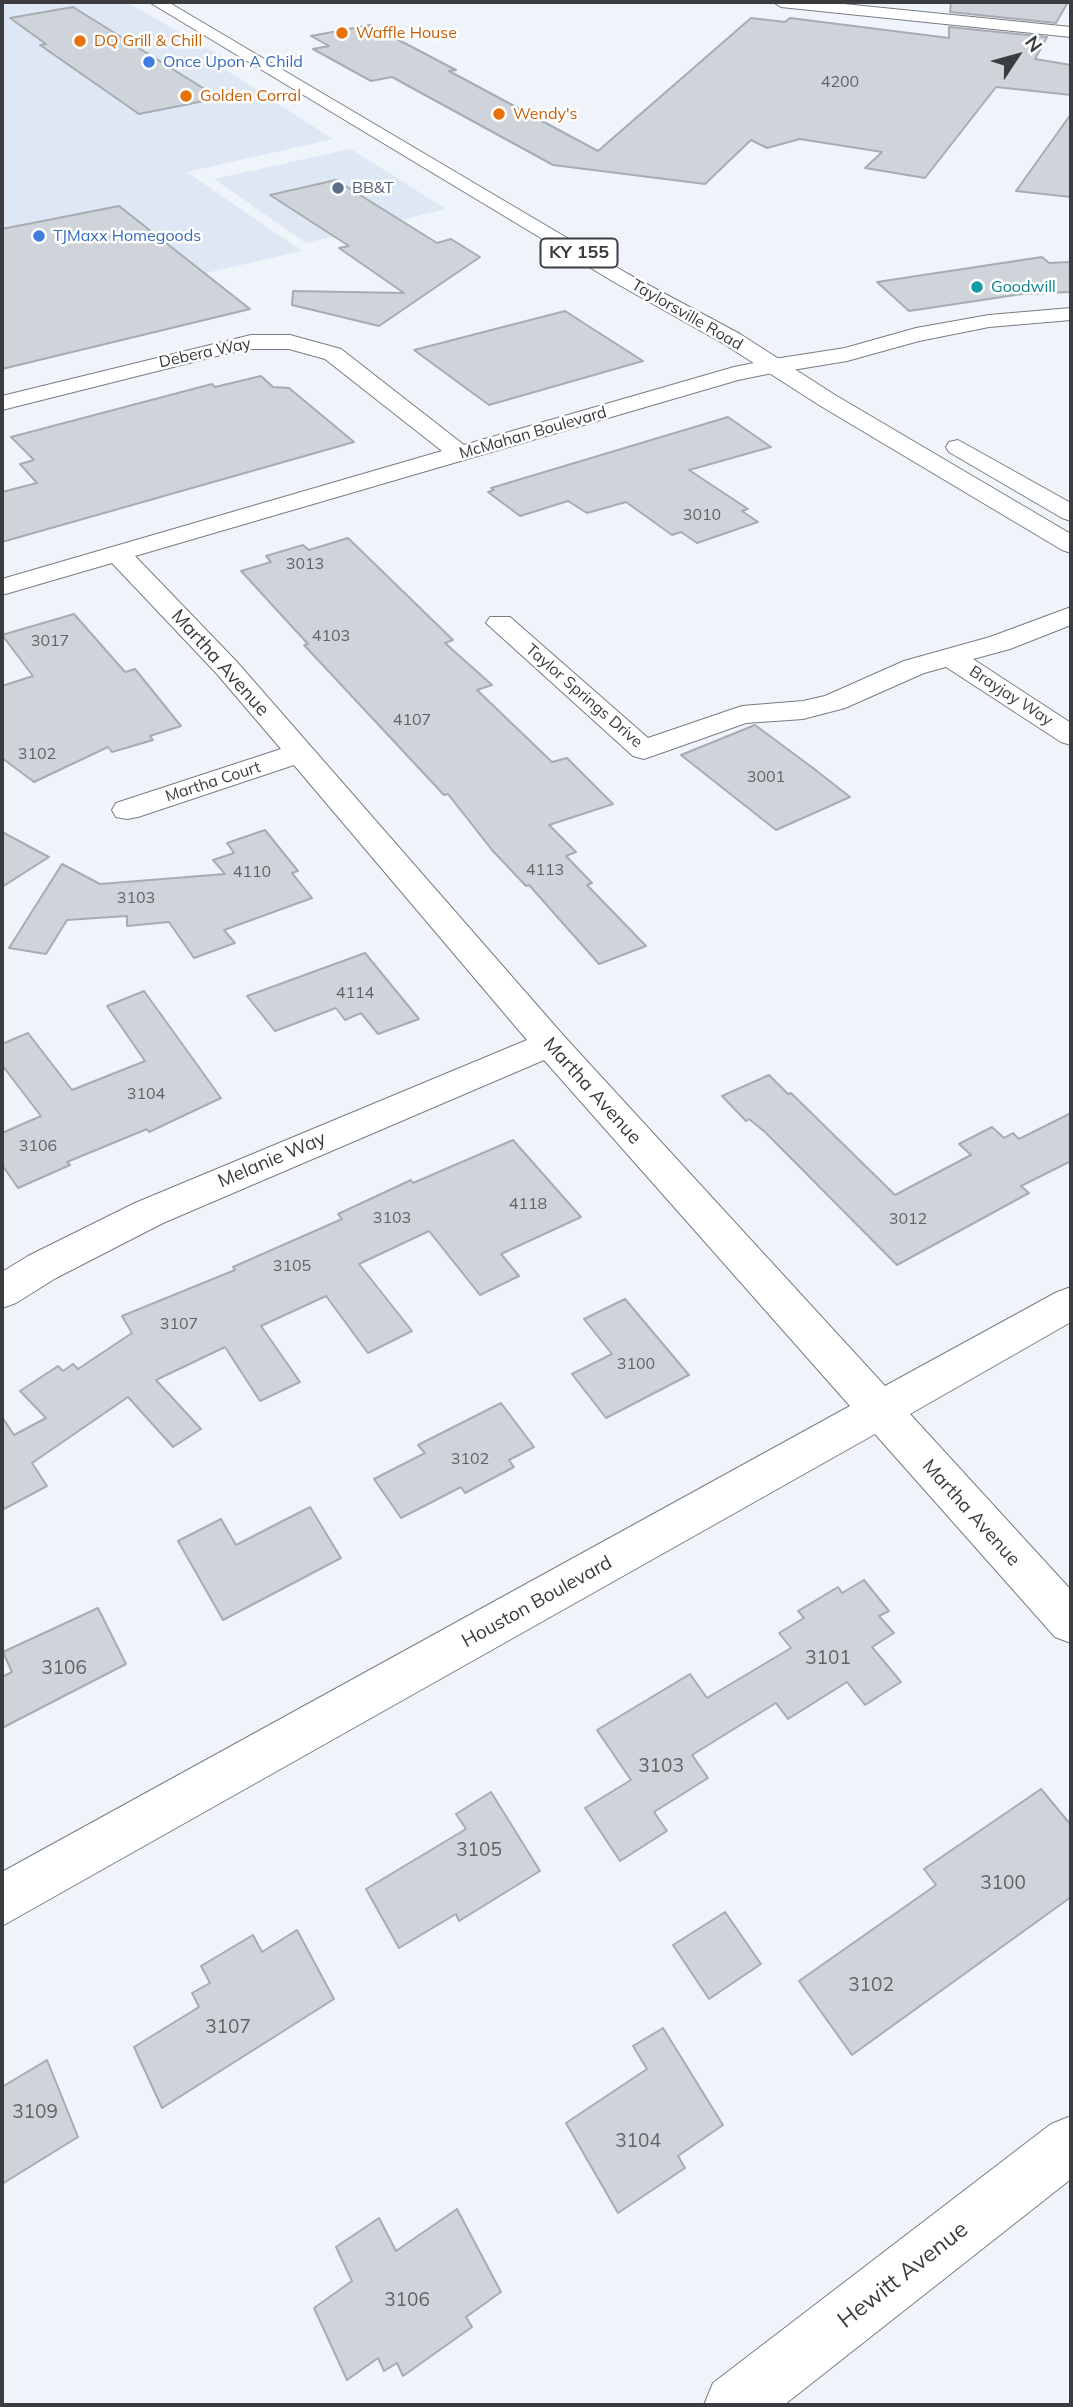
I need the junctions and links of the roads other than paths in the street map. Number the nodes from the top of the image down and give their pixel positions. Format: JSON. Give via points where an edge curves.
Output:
{"nodes":[{"id":1,"x":157,"y":2,"type":"edge"},
{"id":2,"x":781,"y":2,"type":"edge"},
{"id":3,"x":848,"y":5,"type":"edge"},
{"id":4,"x":224,"y":21,"type":"dead end"},
{"id":5,"x":1071,"y":32,"type":"edge"},
{"id":6,"x":260,"y":43,"type":"dead end"},
{"id":7,"x":411,"y":133,"type":"dead end"},
{"id":8,"x":538,"y":204,"type":"dead end"},
{"id":9,"x":681,"y":287,"type":"dead end"},
{"id":10,"x":1071,"y":314,"type":"edge"},
{"id":11,"x":775,"y":350,"type":"junction"},
{"id":12,"x":806,"y":361,"type":"junction"},
{"id":13,"x":2,"y":403,"type":"edge"},
{"id":14,"x":460,"y":454,"type":"junction"},
{"id":15,"x":1071,"y":513,"type":"edge"},
{"id":16,"x":1071,"y":545,"type":"edge"},
{"id":17,"x":119,"y":555,"type":"junction"},
{"id":18,"x":2,"y":587,"type":"edge"},
{"id":19,"x":1071,"y":615,"type":"edge"},
{"id":20,"x":500,"y":623,"type":"dead end"},
{"id":21,"x":950,"y":657,"type":"junction"},
{"id":22,"x":1071,"y":736,"type":"edge"},
{"id":23,"x":300,"y":753,"type":"junction"},
{"id":24,"x":127,"y":810,"type":"dead end"},
{"id":25,"x":550,"y":1044,"type":"junction"},
{"id":26,"x":2,"y":1292,"type":"edge"},
{"id":27,"x":1071,"y":1303,"type":"edge"},
{"id":28,"x":879,"y":1411,"type":"junction"},
{"id":29,"x":1071,"y":1622,"type":"edge"},
{"id":30,"x":2,"y":1900,"type":"edge"},
{"id":31,"x":1071,"y":2144,"type":"edge"},
{"id":32,"x":735,"y":2405,"type":"edge"}],
"edges":[{"from":1,"to":11,"type":"street","name":"Taylorsville Road","number":"KY 155"},
{"from":2,"to":3,"type":"street"},
{"from":3,"to":5,"type":"street"},
{"from":4,"to":6,"type":"street"},
{"from":7,"to":8,"type":"street"},
{"from":9,"to":11,"type":"street","name":"Taylorsville Road","number":"KY 155"},
{"from":10,"to":12,"type":"street","name":"McMahan Boulevard","via":[[978,323]]},
{"from":11,"to":12,"type":"street","name":"McMahan Boulevard"},
{"from":11,"to":14,"type":"street","name":"McMahan Boulevard","via":[[734,374]]},
{"from":11,"to":16,"type":"street","name":"Taylorsville Road","number":"KY 155"},
{"from":12,"to":15,"type":"street"},
{"from":13,"to":14,"type":"street","name":"Debera Way","via":[[224,347],[290,342],[333,354]]},
{"from":14,"to":17,"type":"street","name":"McMahan Boulevard"},
{"from":17,"to":18,"type":"street","name":"McMahan Boulevard"},
{"from":17,"to":23,"type":"street","name":"Martha Avenue"},
{"from":19,"to":21,"type":"street","name":"Taylor Springs Drive"},
{"from":20,"to":21,"type":"street","name":"Taylor Springs Drive","via":[[644,750],[742,715],[835,702],[914,667]]},
{"from":21,"to":22,"type":"street","name":"Brayjay Way"},
{"from":23,"to":24,"type":"street","name":"Martha Court"},
{"from":23,"to":25,"type":"street","name":"Martha Avenue"},
{"from":25,"to":26,"type":"street","name":"Melanie Way","via":[[149,1213]]},
{"from":25,"to":28,"type":"street","name":"Martha Avenue"},
{"from":27,"to":28,"type":"street","name":"Houston Boulevard"},
{"from":28,"to":29,"type":"street","name":"Martha Avenue"},
{"from":28,"to":30,"type":"street","name":"Houston Boulevard"},
{"from":31,"to":32,"type":"street","name":"Hewitt Avenue"}]}
